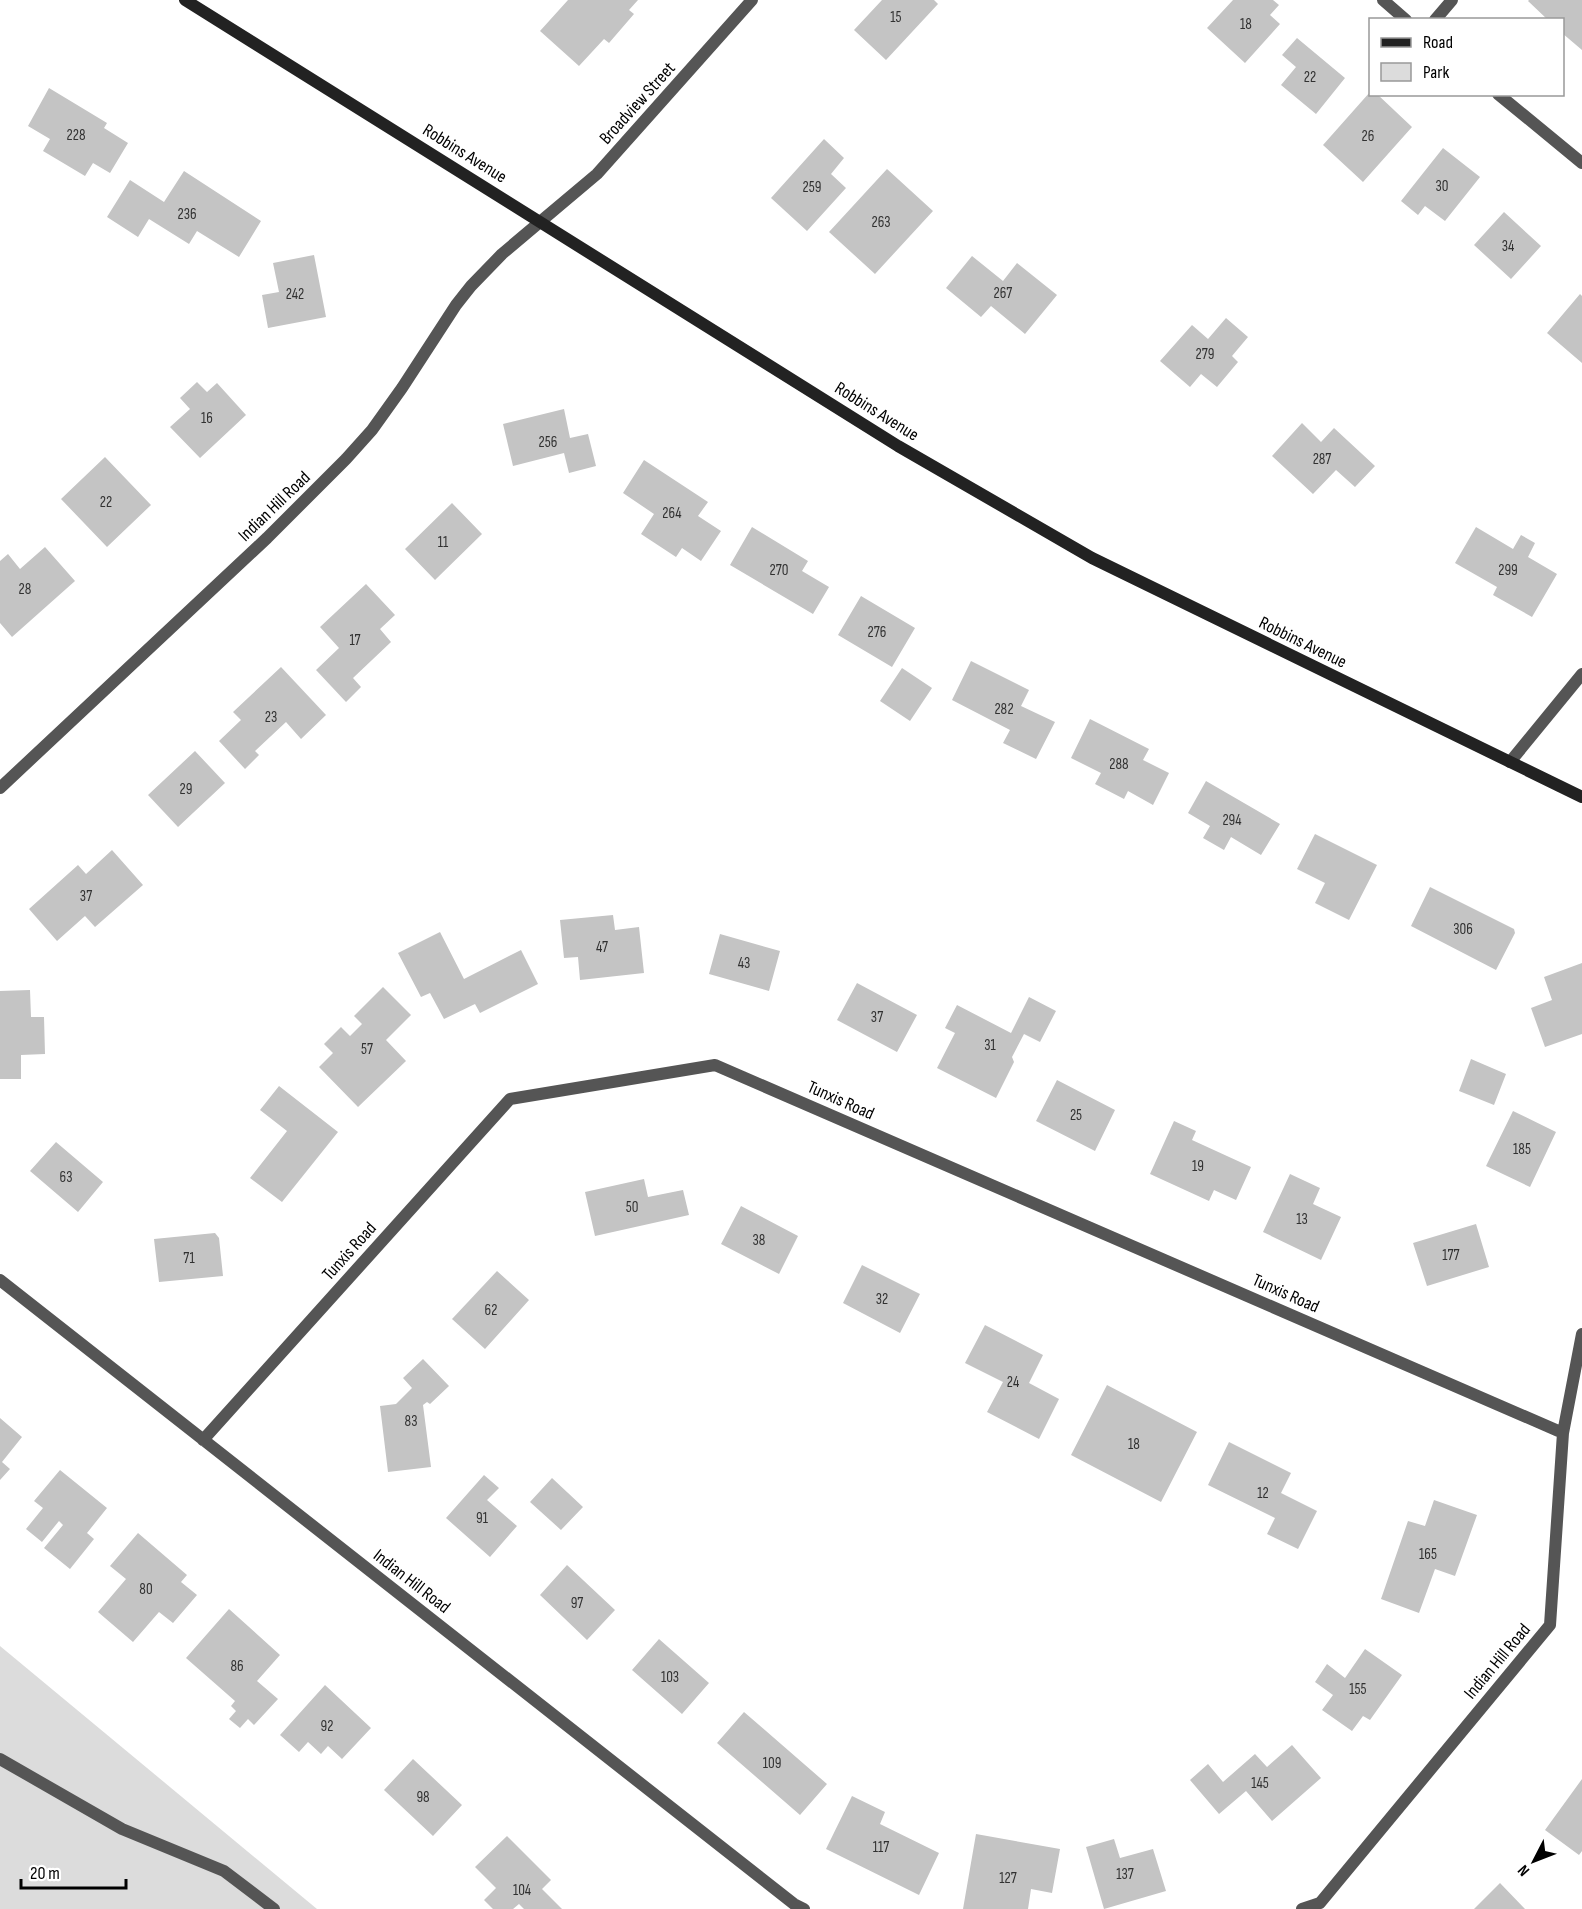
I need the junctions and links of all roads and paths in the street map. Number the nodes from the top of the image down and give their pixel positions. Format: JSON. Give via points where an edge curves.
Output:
{"nodes":[{"id":1,"x":185,"y":0,"type":"edge"},
{"id":2,"x":752,"y":0,"type":"edge"},
{"id":3,"x":1383,"y":0,"type":"edge"},
{"id":4,"x":1452,"y":0,"type":"edge"},
{"id":5,"x":1404,"y":18,"type":"edge"},
{"id":6,"x":1437,"y":18,"type":"edge"},
{"id":7,"x":1500,"y":96,"type":"edge"},
{"id":8,"x":1582,"y":163,"type":"edge"},
{"id":9,"x":540,"y":221,"type":"junction"},
{"id":10,"x":1582,"y":674,"type":"edge"},
{"id":11,"x":1510,"y":762,"type":"junction"},
{"id":12,"x":0,"y":788,"type":"edge"},
{"id":13,"x":1582,"y":797,"type":"edge"},
{"id":14,"x":0,"y":1280,"type":"edge"},
{"id":15,"x":1582,"y":1334,"type":"edge"},
{"id":16,"x":1563,"y":1433,"type":"junction"},
{"id":17,"x":203,"y":1440,"type":"junction"},
{"id":18,"x":0,"y":1759,"type":"edge"},
{"id":19,"x":274,"y":1909,"type":"edge"},
{"id":20,"x":804,"y":1909,"type":"edge"},
{"id":21,"x":1302,"y":1909,"type":"edge"}],
"edges":[{"from":1,"to":9,"type":"main road","name":"Robbins Avenue"},
{"from":2,"to":9,"type":"street","name":"Broadview Street","via":[[604,167]]},
{"from":3,"to":5,"type":"street"},
{"from":4,"to":6,"type":"street"},
{"from":7,"to":8,"type":"street"},
{"from":9,"to":11,"type":"main road","name":"Robbins Avenue","via":[[898,446],[1092,558]]},
{"from":9,"to":12,"type":"street","name":"Indian Hill Road","via":[[471,286],[372,430],[346,459]]},
{"from":10,"to":11,"type":"street"},
{"from":11,"to":13,"type":"main road","name":"Robbins Avenue"},
{"from":14,"to":17,"type":"street","name":"Indian Hill Road"},
{"from":15,"to":16,"type":"street","name":"Indian Hill Road"},
{"from":16,"to":17,"type":"street","name":"Tunxis Road","via":[[716,1065],[510,1099]]},
{"from":16,"to":21,"type":"street","name":"Indian Hill Road","via":[[1550,1625],[1320,1903]]},
{"from":17,"to":20,"type":"street","name":"Indian Hill Road"},
{"from":18,"to":19,"type":"street","via":[[122,1829],[224,1871]]}]}
